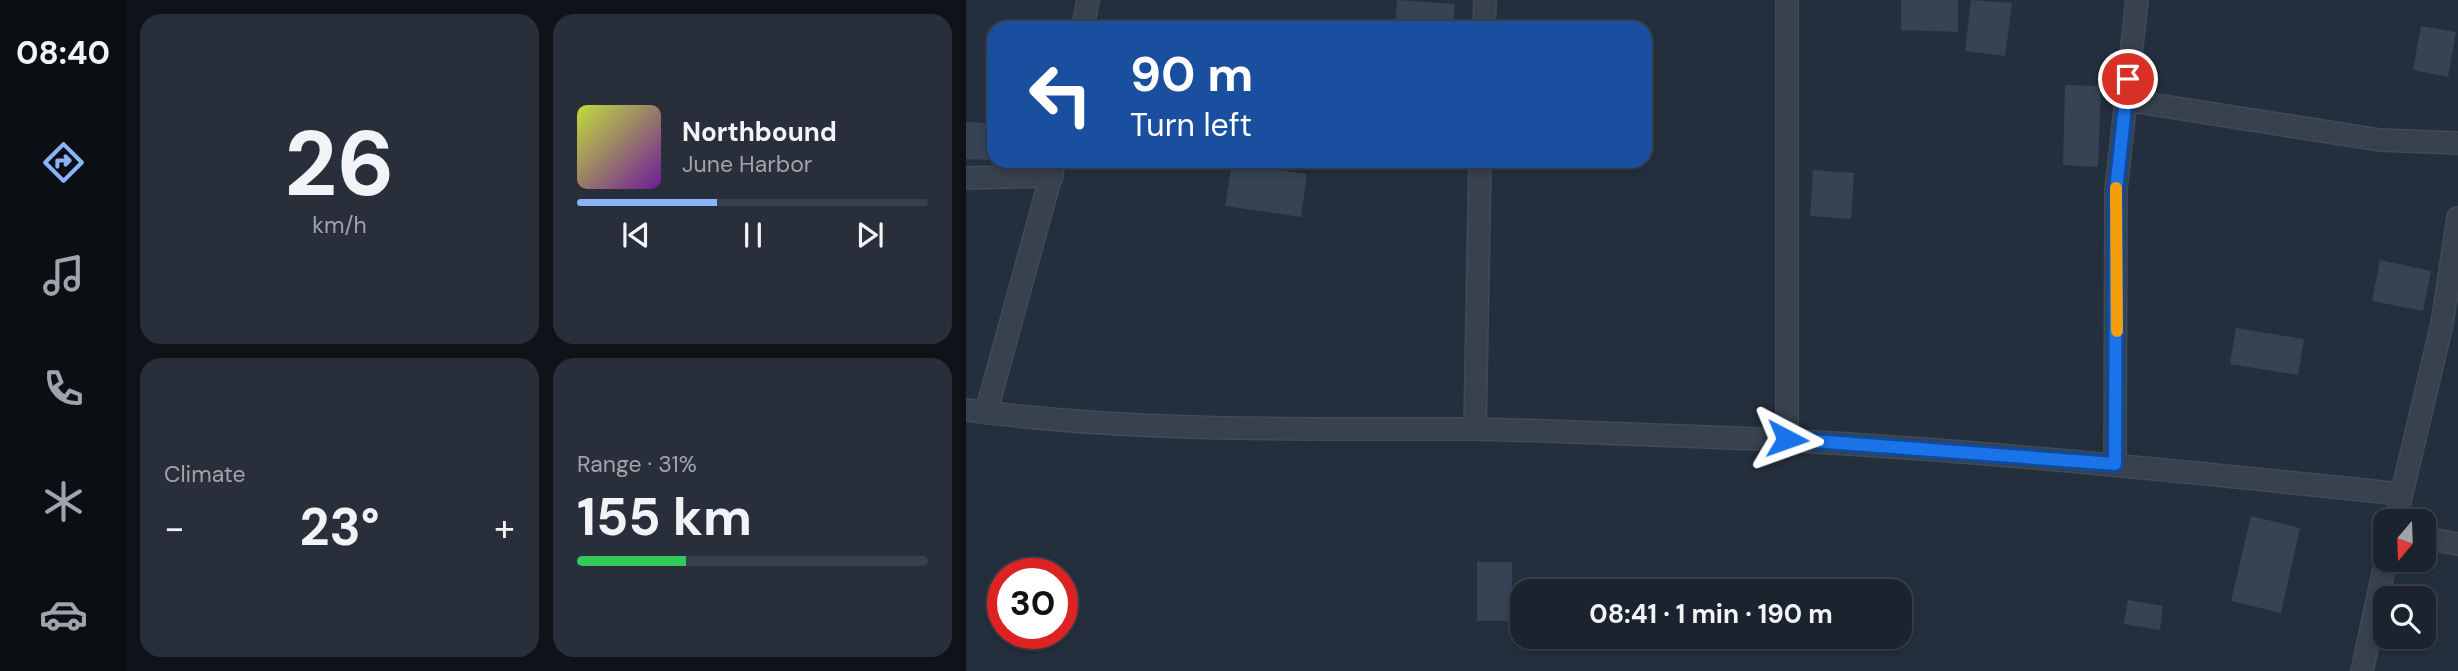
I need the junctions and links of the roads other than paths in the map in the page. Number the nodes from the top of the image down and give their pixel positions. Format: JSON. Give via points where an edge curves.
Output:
{"nodes":[{"id":1,"x":1088,"y":0,"type":"edge"},
{"id":2,"x":1485,"y":0,"type":"edge"},
{"id":3,"x":1787,"y":0,"type":"edge"},
{"id":4,"x":2137,"y":0,"type":"edge"},
{"id":5,"x":1084,"y":21,"type":"edge"},
{"id":6,"x":1484,"y":21,"type":"edge"},
{"id":7,"x":2126,"y":100,"type":"junction"},
{"id":8,"x":2458,"y":144,"type":"edge"},
{"id":9,"x":1480,"y":168,"type":"edge"},
{"id":10,"x":1053,"y":169,"type":"edge"},
{"id":11,"x":966,"y":178,"type":"edge"},
{"id":12,"x":2458,"y":218,"type":"edge"},
{"id":13,"x":2456,"y":259,"type":"edge"},
{"id":14,"x":976,"y":411,"type":"edge"},
{"id":15,"x":1475,"y":429,"type":"junction"},
{"id":16,"x":1787,"y":439,"type":"junction"},
{"id":17,"x":2115,"y":464,"type":"junction"},
{"id":18,"x":2401,"y":494,"type":"junction"},
{"id":19,"x":2398,"y":509,"type":"edge"},
{"id":20,"x":2436,"y":540,"type":"edge"},
{"id":21,"x":2458,"y":544,"type":"edge"},
{"id":22,"x":2383,"y":572,"type":"edge"},
{"id":23,"x":2362,"y":671,"type":"edge"}],
"edges":[{"from":1,"to":5,"type":"street"},
{"from":2,"to":6,"type":"street"},
{"from":3,"to":16,"type":"street"},
{"from":4,"to":7,"type":"street"},
{"from":7,"to":8,"type":"street","via":[[2366,138]]},
{"from":7,"to":17,"type":"street","via":[[2116,190]]},
{"from":9,"to":15,"type":"street"},
{"from":10,"to":11,"type":"street"},
{"from":10,"to":14,"type":"street"},
{"from":12,"to":13,"type":"street"},
{"from":13,"to":18,"type":"street","via":[[2422,420]]},
{"from":14,"to":15,"type":"street","via":[[1130,426]]},
{"from":15,"to":16,"type":"street"},
{"from":16,"to":17,"type":"street"},
{"from":17,"to":18,"type":"street"},
{"from":18,"to":19,"type":"street"},
{"from":20,"to":21,"type":"street"},
{"from":22,"to":23,"type":"street"}]}
